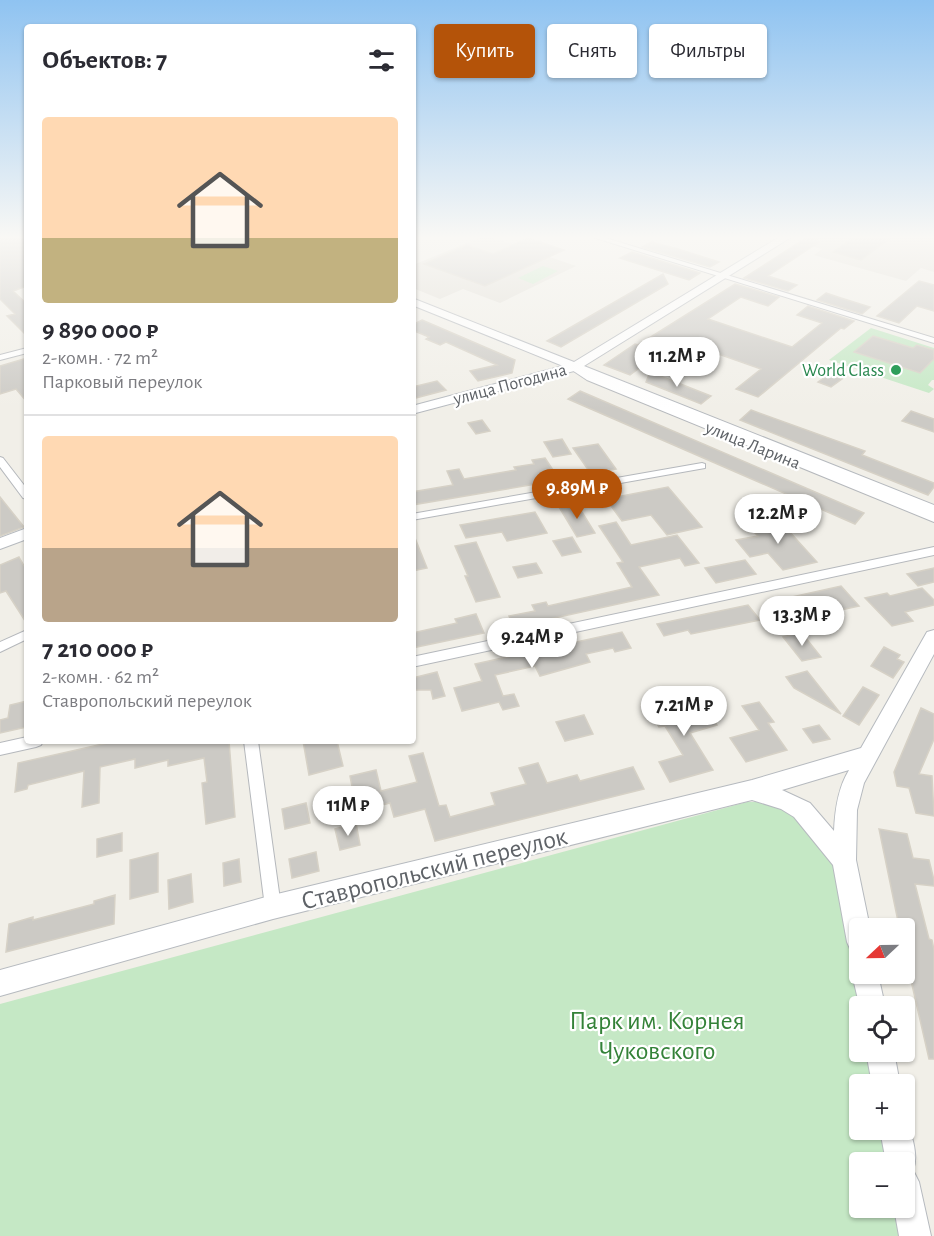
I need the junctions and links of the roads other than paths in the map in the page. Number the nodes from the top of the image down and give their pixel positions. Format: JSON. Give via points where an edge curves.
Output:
{"nodes":[{"id":1,"x":692,"y":294,"type":"edge"},
{"id":2,"x":779,"y":294,"type":"edge"},
{"id":3,"x":416,"y":304,"type":"edge"},
{"id":4,"x":934,"y":341,"type":"edge"},
{"id":5,"x":24,"y":351,"type":"edge"},
{"id":6,"x":0,"y":358,"type":"edge"},
{"id":7,"x":574,"y":367,"type":"junction"},
{"id":8,"x":416,"y":409,"type":"edge"},
{"id":9,"x":0,"y":460,"type":"edge"},
{"id":10,"x":702,"y":466,"type":"dead end"},
{"id":11,"x":24,"y":492,"type":"edge"},
{"id":12,"x":934,"y":511,"type":"edge"},
{"id":13,"x":416,"y":516,"type":"edge"},
{"id":14,"x":934,"y":519,"type":"edge"},
{"id":15,"x":24,"y":535,"type":"edge"},
{"id":16,"x":0,"y":544,"type":"edge"},
{"id":17,"x":934,"y":550,"type":"edge"},
{"id":18,"x":24,"y":635,"type":"edge"},
{"id":19,"x":934,"y":637,"type":"edge"},
{"id":20,"x":0,"y":646,"type":"edge"},
{"id":21,"x":416,"y":661,"type":"edge"},
{"id":22,"x":24,"y":744,"type":"edge"},
{"id":23,"x":251,"y":744,"type":"edge"},
{"id":24,"x":0,"y":749,"type":"edge"},
{"id":25,"x":867,"y":755,"type":"junction"},
{"id":26,"x":752,"y":790,"type":"junction"},
{"id":27,"x":844,"y":860,"type":"junction"},
{"id":28,"x":273,"y":907,"type":"junction"},
{"id":29,"x":855,"y":918,"type":"edge"},
{"id":30,"x":0,"y":983,"type":"edge"},
{"id":31,"x":911,"y":1218,"type":"edge"},
{"id":32,"x":915,"y":1236,"type":"edge"}],
"edges":[{"from":1,"to":7,"type":"street","name":"улица Погодина"},
{"from":2,"to":4,"type":"street"},
{"from":3,"to":7,"type":"street","name":"улица Ларина"},
{"from":5,"to":6,"type":"street"},
{"from":7,"to":8,"type":"street","name":"улица Погодина"},
{"from":7,"to":12,"type":"street","name":"улица Ларина"},
{"from":7,"to":14,"type":"street","name":"улица Ларина","via":[[591,378]]},
{"from":9,"to":11,"type":"street"},
{"from":10,"to":13,"type":"street"},
{"from":15,"to":16,"type":"street"},
{"from":17,"to":21,"type":"street"},
{"from":18,"to":20,"type":"street"},
{"from":19,"to":25,"type":"street"},
{"from":22,"to":24,"type":"street"},
{"from":23,"to":28,"type":"street"},
{"from":25,"to":26,"type":"street","name":"Ставропольский переулок"},
{"from":25,"to":27,"type":"street","via":[[853,782],[846,810]]},
{"from":26,"to":27,"type":"street","via":[[802,810]]},
{"from":26,"to":28,"type":"street","name":"Ставропольский переулок"},
{"from":27,"to":29,"type":"street"},
{"from":28,"to":30,"type":"street","name":"Ставропольский переулок"},
{"from":31,"to":32,"type":"street"}]}
